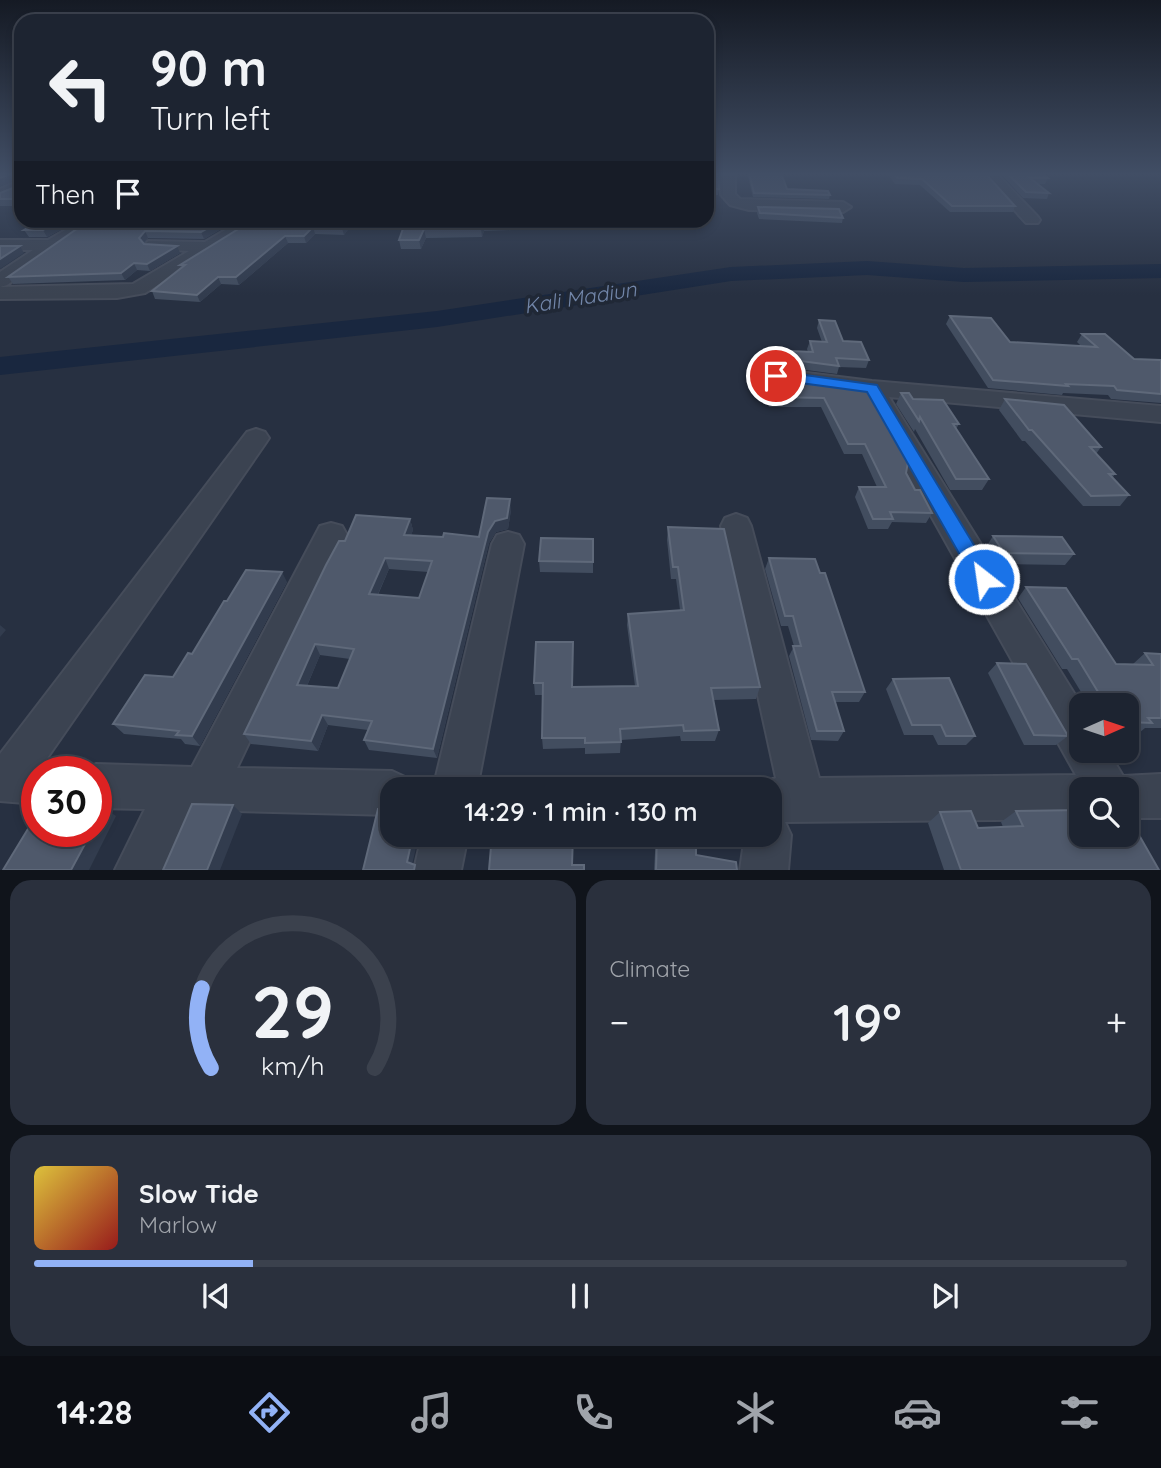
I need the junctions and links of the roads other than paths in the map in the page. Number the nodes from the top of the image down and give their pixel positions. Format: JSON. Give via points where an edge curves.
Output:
{"nodes":[{"id":1,"x":1026,"y":214,"type":"edge"},
{"id":2,"x":1032,"y":220,"type":"dead end"},
{"id":3,"x":241,"y":228,"type":"edge"},
{"id":4,"x":74,"y":230,"type":"edge"},
{"id":5,"x":0,"y":245,"type":"edge"},
{"id":6,"x":21,"y":245,"type":"junction"},
{"id":7,"x":154,"y":245,"type":"edge"},
{"id":8,"x":52,"y":246,"type":"junction"},
{"id":9,"x":210,"y":247,"type":"junction"},
{"id":10,"x":0,"y":257,"type":"edge"},
{"id":11,"x":0,"y":281,"type":"edge"},
{"id":12,"x":0,"y":293,"type":"edge"},
{"id":13,"x":776,"y":376,"type":"edge"},
{"id":14,"x":872,"y":388,"type":"junction"},
{"id":15,"x":1159,"y":416,"type":"edge"},
{"id":16,"x":256,"y":438,"type":"dead end"},
{"id":17,"x":736,"y":526,"type":"dead end"},
{"id":18,"x":331,"y":535,"type":"dead end"},
{"id":19,"x":508,"y":544,"type":"dead end"},
{"id":20,"x":1069,"y":724,"type":"edge"},
{"id":21,"x":458,"y":777,"type":"edge"},
{"id":22,"x":772,"y":777,"type":"edge"},
{"id":23,"x":14,"y":781,"type":"edge"},
{"id":24,"x":112,"y":786,"type":"edge"},
{"id":25,"x":192,"y":788,"type":"junction"},
{"id":26,"x":380,"y":793,"type":"edge"},
{"id":27,"x":1139,"y":796,"type":"edge"},
{"id":28,"x":1161,"y":796,"type":"edge"},
{"id":29,"x":1069,"y":798,"type":"edge"},
{"id":30,"x":782,"y":811,"type":"edge"},
{"id":31,"x":442,"y":847,"type":"edge"},
{"id":32,"x":769,"y":847,"type":"edge"},
{"id":33,"x":138,"y":870,"type":"edge"},
{"id":34,"x":437,"y":870,"type":"edge"},
{"id":35,"x":764,"y":870,"type":"edge"}],
"edges":[{"from":1,"to":2,"type":"street"},
{"from":3,"to":9,"type":"street"},
{"from":4,"to":8,"type":"street"},
{"from":5,"to":6,"type":"street"},
{"from":6,"to":8,"type":"street"},
{"from":6,"to":10,"type":"street"},
{"from":7,"to":9,"type":"street"},
{"from":8,"to":11,"type":"street"},
{"from":9,"to":12,"type":"street","via":[[130,291]]},
{"from":13,"to":14,"type":"street"},
{"from":14,"to":15,"type":"street"},
{"from":14,"to":20,"type":"street"},
{"from":16,"to":23,"type":"street"},
{"from":17,"to":22,"type":"street"},
{"from":18,"to":25,"type":"street"},
{"from":19,"to":21,"type":"street"},
{"from":24,"to":25,"type":"street"},
{"from":25,"to":26,"type":"street"},
{"from":25,"to":33,"type":"street"},
{"from":27,"to":28,"type":"street"},
{"from":29,"to":30,"type":"street"},
{"from":31,"to":34,"type":"street"},
{"from":32,"to":35,"type":"street"}]}
